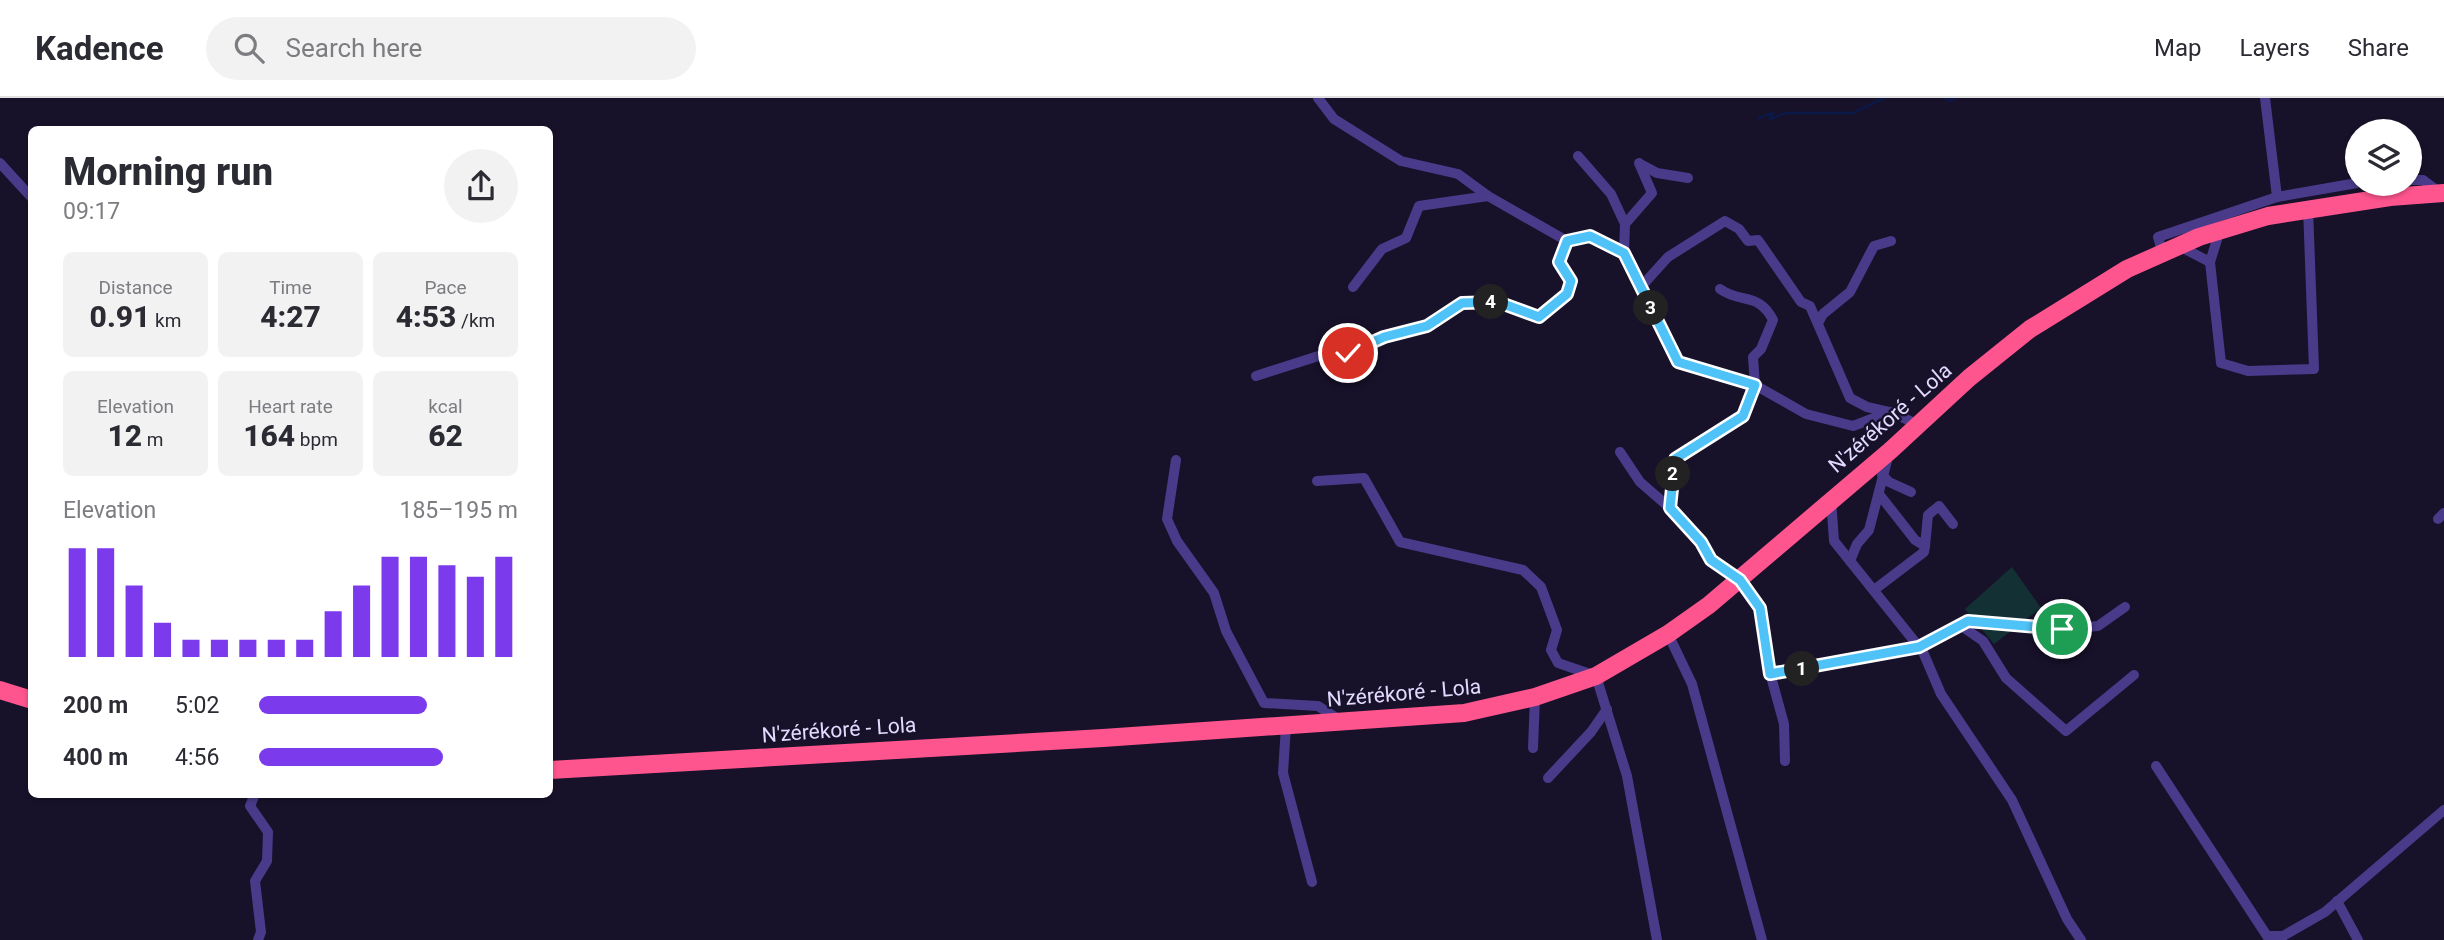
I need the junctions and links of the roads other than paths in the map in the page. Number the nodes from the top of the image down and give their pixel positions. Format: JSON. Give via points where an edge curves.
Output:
{"nodes":[{"id":1,"x":1318,"y":98,"type":"edge"},
{"id":2,"x":2265,"y":98,"type":"edge"},
{"id":3,"x":1578,"y":156,"type":"dead end"},
{"id":4,"x":0,"y":163,"type":"edge"},
{"id":5,"x":1688,"y":178,"type":"dead end"},
{"id":6,"x":2422,"y":180,"type":"edge"},
{"id":7,"x":2345,"y":185,"type":"edge"},
{"id":8,"x":2442,"y":193,"type":"edge"},
{"id":9,"x":28,"y":194,"type":"edge"},
{"id":10,"x":1488,"y":196,"type":"junction"},
{"id":11,"x":2277,"y":197,"type":"junction"},
{"id":12,"x":2308,"y":208,"type":"junction"},
{"id":13,"x":1626,"y":224,"type":"junction"},
{"id":14,"x":2220,"y":230,"type":"junction"},
{"id":15,"x":1567,"y":241,"type":"junction"},
{"id":16,"x":1891,"y":241,"type":"dead end"},
{"id":17,"x":2170,"y":248,"type":"junction"},
{"id":18,"x":1624,"y":253,"type":"junction"},
{"id":19,"x":2210,"y":262,"type":"junction"},
{"id":20,"x":1353,"y":287,"type":"dead end"},
{"id":21,"x":1640,"y":288,"type":"junction"},
{"id":22,"x":1720,"y":289,"type":"dead end"},
{"id":23,"x":1818,"y":323,"type":"junction"},
{"id":24,"x":1256,"y":376,"type":"dead end"},
{"id":25,"x":1755,"y":385,"type":"junction"},
{"id":26,"x":1890,"y":412,"type":"junction"},
{"id":27,"x":1917,"y":424,"type":"junction"},
{"id":28,"x":1891,"y":450,"type":"junction"},
{"id":29,"x":1620,"y":452,"type":"dead end"},
{"id":30,"x":1176,"y":460,"type":"dead end"},
{"id":31,"x":1882,"y":475,"type":"junction"},
{"id":32,"x":1317,"y":481,"type":"dead end"},
{"id":33,"x":1911,"y":492,"type":"dead end"},
{"id":34,"x":1879,"y":494,"type":"junction"},
{"id":35,"x":1831,"y":499,"type":"junction"},
{"id":36,"x":1670,"y":508,"type":"junction"},
{"id":37,"x":1954,"y":524,"type":"dead end"},
{"id":38,"x":1925,"y":546,"type":"junction"},
{"id":39,"x":1850,"y":562,"type":"junction"},
{"id":40,"x":1740,"y":580,"type":"junction"},
{"id":41,"x":1874,"y":590,"type":"junction"},
{"id":42,"x":2125,"y":607,"type":"dead end"},
{"id":43,"x":1960,"y":625,"type":"junction"},
{"id":44,"x":1668,"y":634,"type":"junction"},
{"id":45,"x":1919,"y":647,"type":"junction"},
{"id":46,"x":1770,"y":674,"type":"junction"},
{"id":47,"x":2134,"y":675,"type":"dead end"},
{"id":48,"x":1596,"y":676,"type":"junction"},
{"id":49,"x":0,"y":690,"type":"edge"},
{"id":50,"x":1535,"y":697,"type":"junction"},
{"id":51,"x":28,"y":699,"type":"edge"},
{"id":52,"x":1607,"y":709,"type":"junction"},
{"id":53,"x":1340,"y":721,"type":"junction"},
{"id":54,"x":1286,"y":726,"type":"junction"},
{"id":55,"x":1533,"y":748,"type":"dead end"},
{"id":56,"x":1785,"y":761,"type":"dead end"},
{"id":57,"x":2156,"y":766,"type":"dead end"},
{"id":58,"x":553,"y":770,"type":"edge"},
{"id":59,"x":1548,"y":778,"type":"dead end"},
{"id":60,"x":253,"y":798,"type":"edge"},
{"id":61,"x":2444,"y":810,"type":"edge"},
{"id":62,"x":1312,"y":882,"type":"dead end"},
{"id":63,"x":2336,"y":901,"type":"junction"},
{"id":64,"x":258,"y":940,"type":"edge"},
{"id":65,"x":1657,"y":940,"type":"edge"},
{"id":66,"x":1762,"y":940,"type":"edge"},
{"id":67,"x":2081,"y":940,"type":"edge"},
{"id":68,"x":2358,"y":940,"type":"edge"}],
"edges":[{"from":1,"to":10,"type":"street","via":[[1334,119],[1401,161],[1458,174]]},
{"from":2,"to":11,"type":"street"},
{"from":3,"to":13,"type":"street","via":[[1611,194]]},
{"from":4,"to":9,"type":"street"},
{"from":5,"to":13,"type":"street","via":[[1657,173],[1639,163],[1652,192]]},
{"from":6,"to":8,"type":"street"},
{"from":7,"to":11,"type":"street"},
{"from":8,"to":12,"type":"highway","name":"N'zérékoré - Lola"},
{"from":10,"to":15,"type":"street"},
{"from":10,"to":20,"type":"street","via":[[1419,206],[1406,238],[1382,249]]},
{"from":11,"to":17,"type":"street","via":[[2158,237]]},
{"from":12,"to":14,"type":"highway","name":"N'zérékoré - Lola"},
{"from":12,"to":19,"type":"street","via":[[2314,369],[2248,372],[2221,363]]},
{"from":13,"to":18,"type":"street"},
{"from":14,"to":17,"type":"highway","name":"N'zérékoré - Lola"},
{"from":14,"to":19,"type":"street"},
{"from":15,"to":18,"type":"street","via":[[1590,236]]},
{"from":15,"to":24,"type":"street","via":[[1559,262],[1571,281],[1567,294],[1539,317],[1498,302],[1462,303],[1427,326],[1348,353],[1334,351]]},
{"from":16,"to":23,"type":"street","via":[[1874,246],[1850,292]]},
{"from":17,"to":19,"type":"street"},
{"from":17,"to":27,"type":"highway","name":"N'zérékoré - Lola","via":[[2030,329]]},
{"from":18,"to":21,"type":"street"},
{"from":21,"to":23,"type":"street","via":[[1668,257],[1725,221],[1748,241],[1758,240]]},
{"from":21,"to":25,"type":"street","via":[[1678,362]]},
{"from":22,"to":25,"type":"street","via":[[1730,297],[1753,299],[1766,307],[1773,320],[1753,357]]},
{"from":23,"to":26,"type":"street","via":[[1850,398]]},
{"from":25,"to":26,"type":"street","via":[[1806,414],[1853,426]]},
{"from":25,"to":36,"type":"street","via":[[1743,416],[1675,459]]},
{"from":26,"to":27,"type":"street"},
{"from":27,"to":28,"type":"highway","name":"N'zérékoré - Lola"},
{"from":28,"to":31,"type":"street"},
{"from":28,"to":35,"type":"highway","name":"N'zérékoré - Lola"},
{"from":29,"to":36,"type":"street","via":[[1640,482]]},
{"from":30,"to":53,"type":"street","via":[[1167,519],[1214,593],[1226,631],[1264,703],[1318,706]]},
{"from":31,"to":33,"type":"street"},
{"from":31,"to":34,"type":"street"},
{"from":32,"to":48,"type":"street","via":[[1364,478],[1400,542],[1523,570],[1541,587],[1557,630],[1551,650],[1558,663]]},
{"from":34,"to":38,"type":"street","via":[[1915,540]]},
{"from":34,"to":39,"type":"street","via":[[1869,530]]},
{"from":35,"to":39,"type":"street","via":[[1834,541]]},
{"from":35,"to":40,"type":"highway","name":"N'zérékoré - Lola"},
{"from":36,"to":40,"type":"street","via":[[1711,560]]},
{"from":37,"to":38,"type":"street","via":[[1940,506],[1928,514]]},
{"from":38,"to":41,"type":"street","via":[[1924,552]]},
{"from":39,"to":41,"type":"street"},
{"from":40,"to":44,"type":"highway","name":"N'zérékoré - Lola"},
{"from":40,"to":46,"type":"street","via":[[1760,608]]},
{"from":41,"to":45,"type":"street"},
{"from":42,"to":43,"type":"street","via":[[2098,626],[2062,629],[1968,621]]},
{"from":43,"to":45,"type":"street"},
{"from":43,"to":47,"type":"street","via":[[1983,641],[2006,678],[2066,732]]},
{"from":44,"to":48,"type":"highway","name":"N'zérékoré - Lola"},
{"from":44,"to":66,"type":"street","via":[[1692,684]]},
{"from":45,"to":46,"type":"street"},
{"from":45,"to":67,"type":"street","via":[[1941,694],[2012,800]]},
{"from":46,"to":56,"type":"street","via":[[1784,724]]},
{"from":48,"to":50,"type":"highway","name":"N'zérékoré - Lola"},
{"from":48,"to":52,"type":"street"},
{"from":49,"to":51,"type":"highway"},
{"from":50,"to":53,"type":"highway","name":"N'zérékoré - Lola","via":[[1464,713]]},
{"from":50,"to":55,"type":"street"},
{"from":52,"to":59,"type":"street"},
{"from":52,"to":65,"type":"street","via":[[1626,776]]},
{"from":53,"to":54,"type":"highway","name":"N'zérékoré - Lola"},
{"from":54,"to":58,"type":"highway","name":"N'zérékoré - Lola"},
{"from":54,"to":62,"type":"street","via":[[1283,773]]},
{"from":57,"to":63,"type":"street","via":[[2267,936],[2283,936]]},
{"from":60,"to":64,"type":"street","via":[[250,806],[268,832],[267,862],[255,881]]},
{"from":61,"to":63,"type":"street"},
{"from":63,"to":68,"type":"street"}]}
